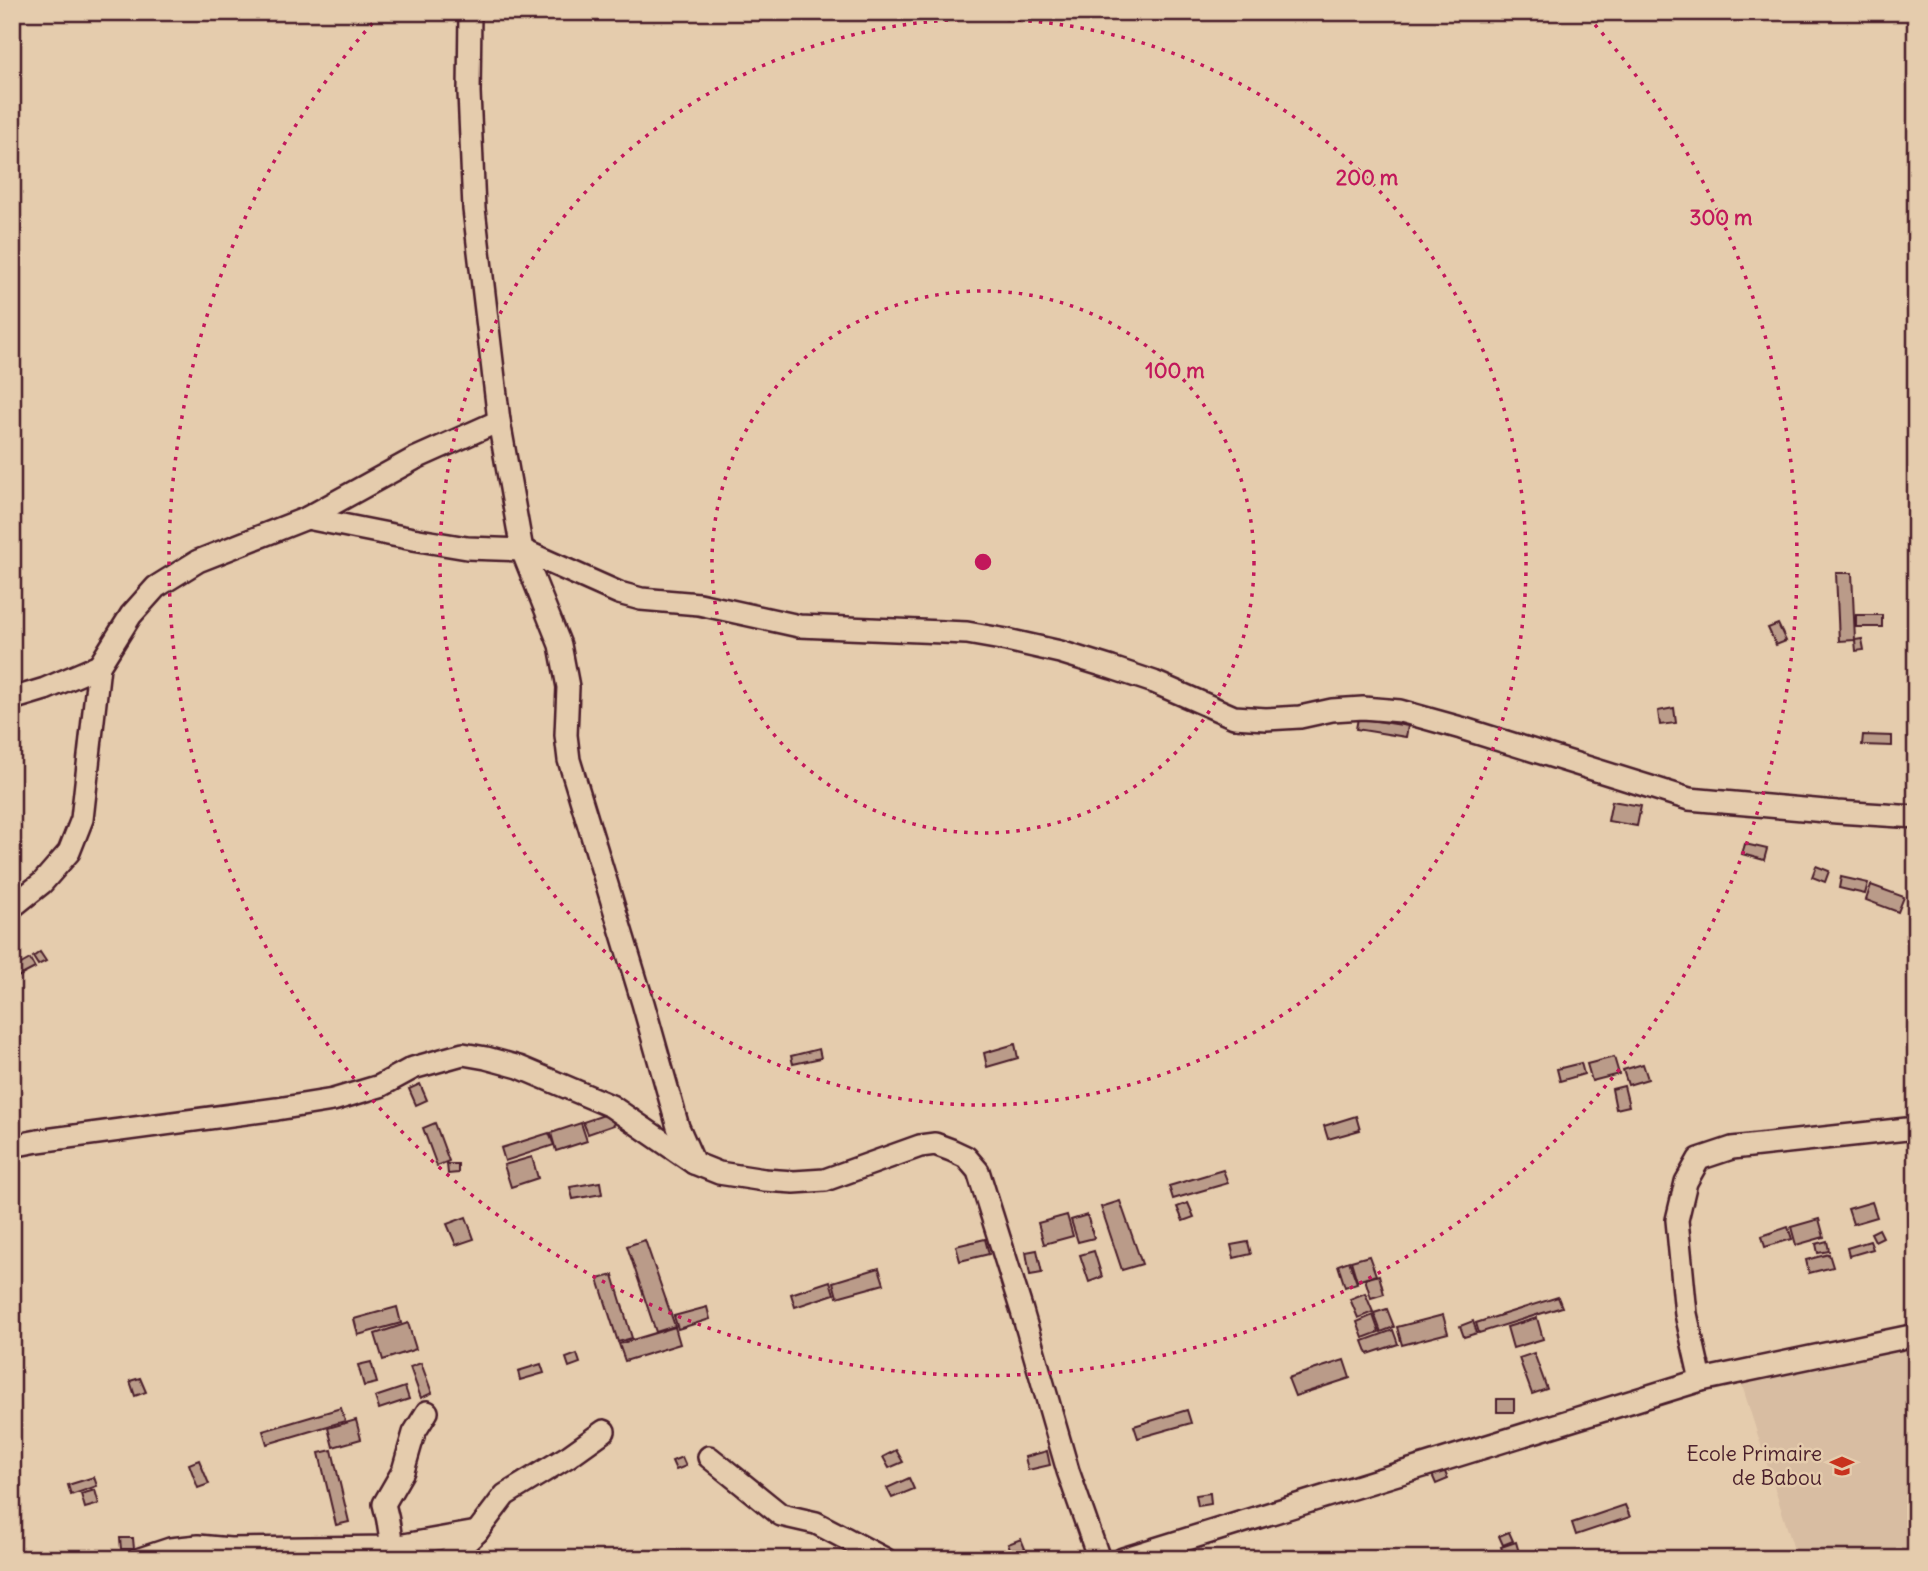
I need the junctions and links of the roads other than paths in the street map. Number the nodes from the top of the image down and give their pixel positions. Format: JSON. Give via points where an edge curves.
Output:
{"nodes":[{"id":1,"x":470,"y":12,"type":"edge"},
{"id":2,"x":499,"y":421,"type":"junction"},
{"id":3,"x":307,"y":518,"type":"junction"},
{"id":4,"x":522,"y":550,"type":"junction"},
{"id":5,"x":99,"y":666,"type":"junction"},
{"id":6,"x":12,"y":699,"type":"edge"},
{"id":7,"x":1916,"y":817,"type":"edge"},
{"id":8,"x":12,"y":907,"type":"edge"},
{"id":9,"x":1916,"y":1128,"type":"edge"},
{"id":10,"x":12,"y":1146,"type":"edge"},
{"id":11,"x":694,"y":1163,"type":"junction"},
{"id":12,"x":1916,"y":1335,"type":"edge"},
{"id":13,"x":1701,"y":1380,"type":"junction"},
{"id":14,"x":427,"y":1412,"type":"dead end"},
{"id":15,"x":604,"y":1431,"type":"dead end"},
{"id":16,"x":709,"y":1457,"type":"dead end"},
{"id":17,"x":477,"y":1531,"type":"junction"},
{"id":18,"x":392,"y":1553,"type":"edge"},
{"id":19,"x":231,"y":1554,"type":"edge"},
{"id":20,"x":140,"y":1559,"type":"edge"},
{"id":21,"x":448,"y":1559,"type":"edge"},
{"id":22,"x":885,"y":1559,"type":"edge"},
{"id":23,"x":1099,"y":1559,"type":"edge"},
{"id":24,"x":1123,"y":1559,"type":"edge"}],
"edges":[{"from":1,"to":2,"type":"street","via":[[474,209]]},
{"from":2,"to":3,"type":"street","via":[[414,459]]},
{"from":2,"to":4,"type":"street"},
{"from":3,"to":4,"type":"street","via":[[467,548]]},
{"from":3,"to":5,"type":"street","via":[[198,561],[156,587],[131,615]]},
{"from":4,"to":7,"type":"street","via":[[641,599],[699,604],[799,626],[967,634],[1047,649],[1154,682],[1234,718],[1300,718],[1363,708],[1400,711],[1689,799]]},
{"from":4,"to":11,"type":"street","via":[[560,645],[568,687],[569,760],[674,1115]]},
{"from":5,"to":6,"type":"street"},
{"from":5,"to":8,"type":"street","via":[[82,819],[69,852],[42,883]]},
{"from":9,"to":13,"type":"street","via":[[1731,1148],[1699,1159],[1686,1182],[1678,1220],[1686,1314]]},
{"from":10,"to":11,"type":"street","via":[[333,1100],[463,1054],[519,1067],[611,1106]]},
{"from":11,"to":23,"type":"street","via":[[719,1173],[794,1182],[825,1180],[919,1146],[935,1144],[967,1157],[978,1171]]},
{"from":12,"to":13,"type":"street"},
{"from":13,"to":24,"type":"street"},
{"from":14,"to":18,"type":"street","via":[[384,1504]]},
{"from":15,"to":17,"type":"street","via":[[505,1495]]},
{"from":16,"to":22,"type":"street","via":[[781,1515],[816,1523]]},
{"from":17,"to":18,"type":"street"},
{"from":17,"to":21,"type":"street"},
{"from":18,"to":19,"type":"street"},
{"from":19,"to":20,"type":"street","via":[[198,1546]]}]}
